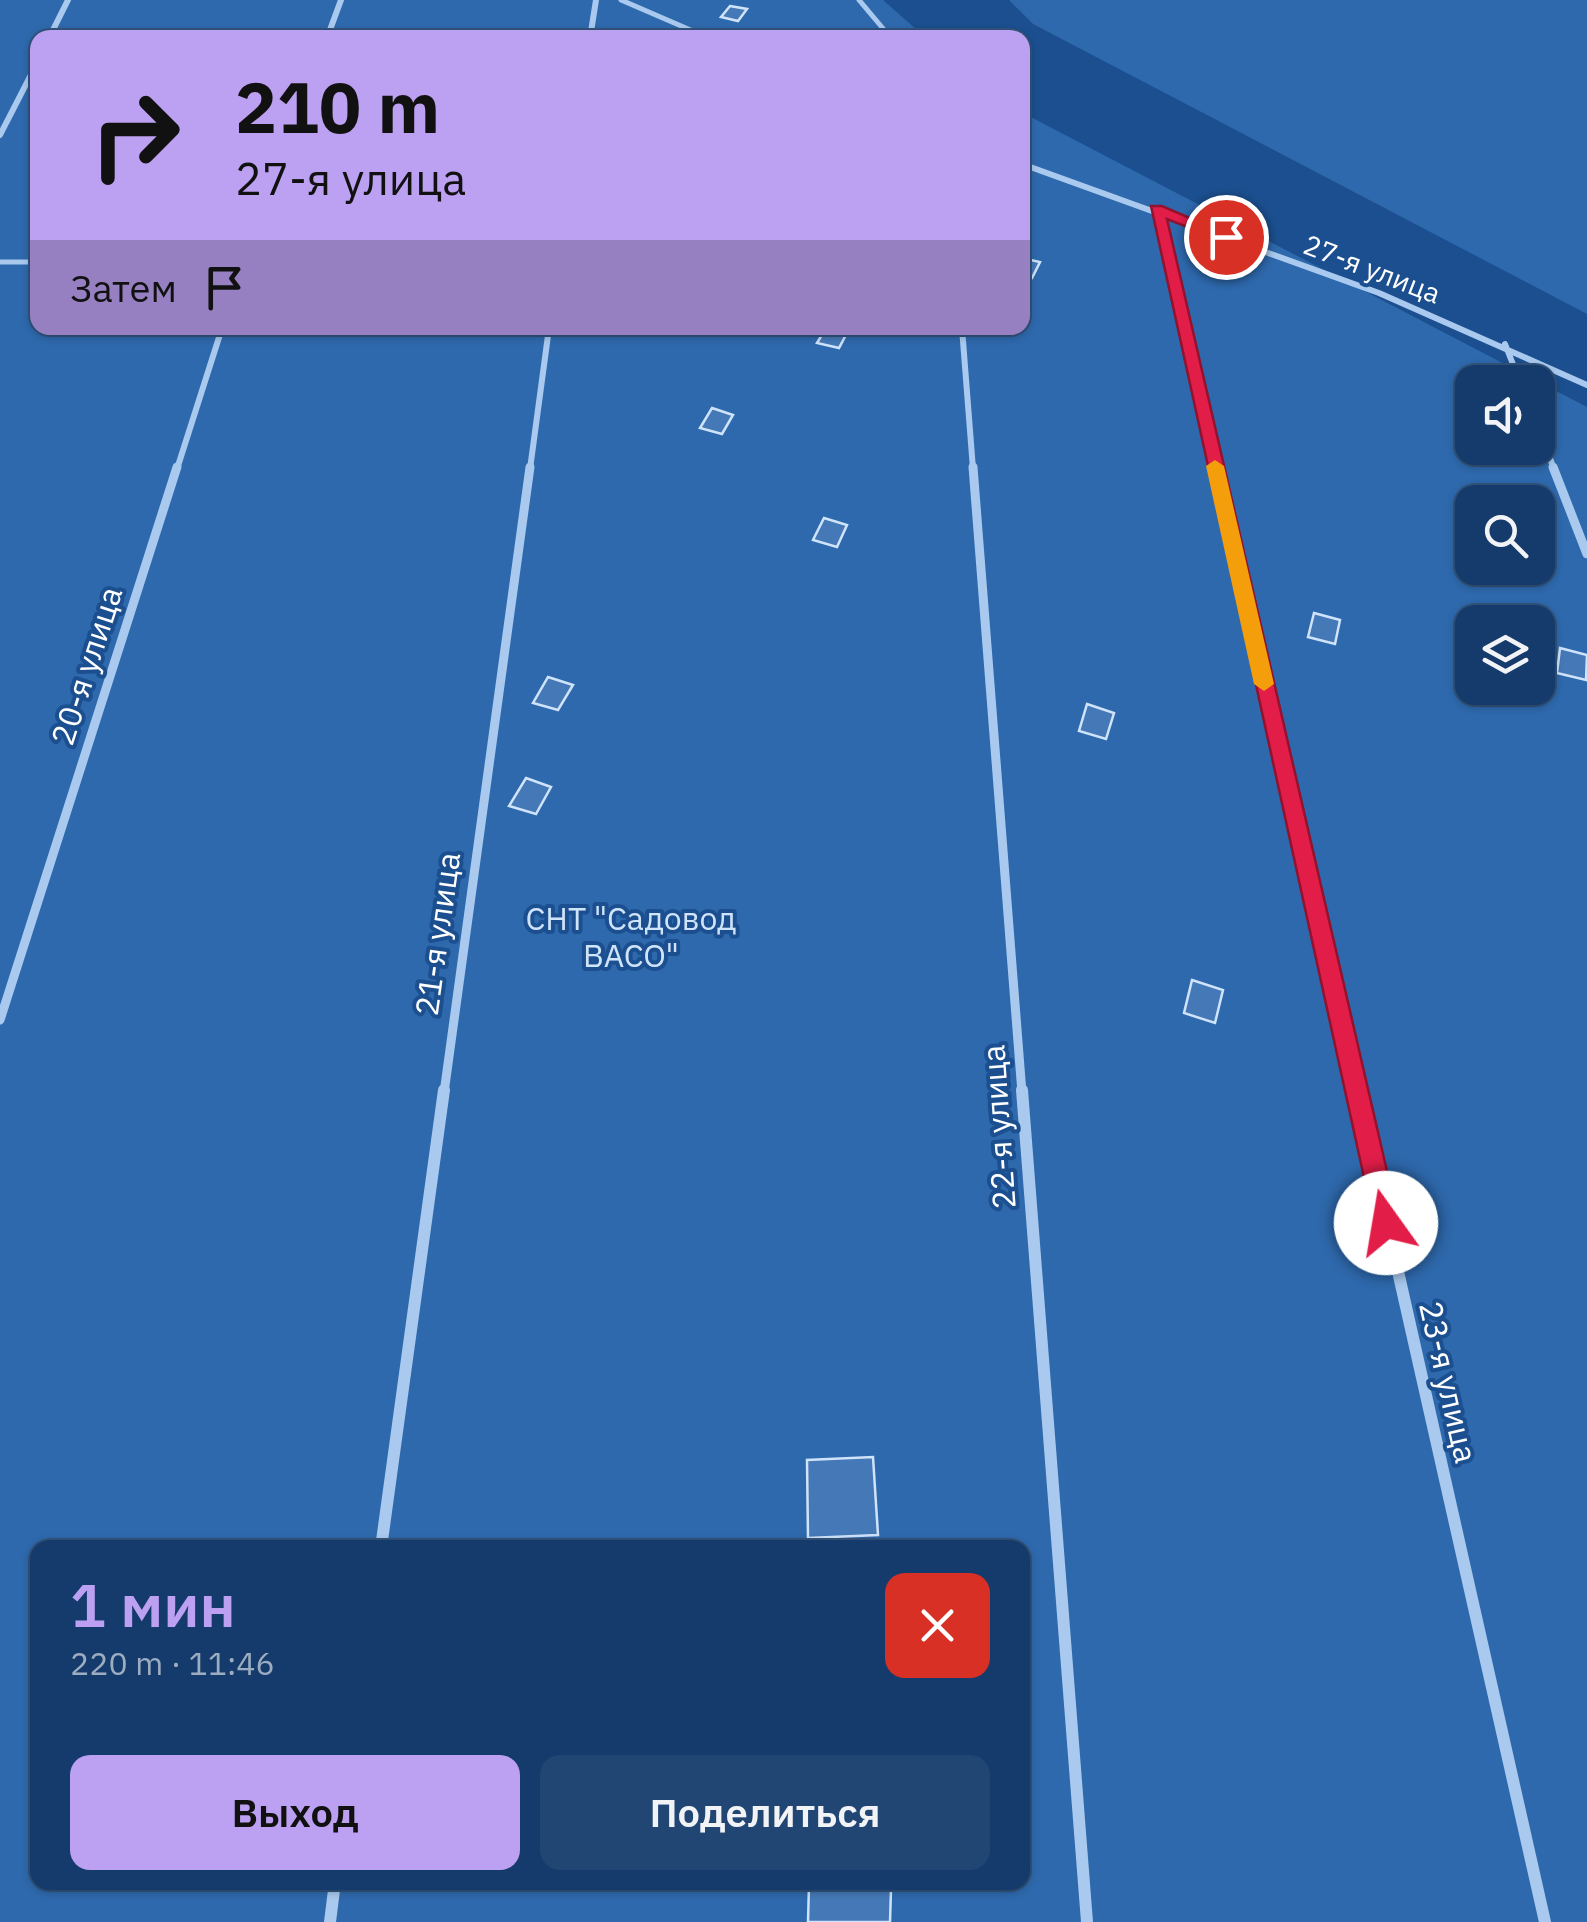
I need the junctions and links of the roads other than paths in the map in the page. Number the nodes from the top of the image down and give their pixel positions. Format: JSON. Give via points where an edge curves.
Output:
{"nodes":[{"id":1,"x":68,"y":0,"type":"edge"},
{"id":2,"x":341,"y":0,"type":"edge"},
{"id":3,"x":596,"y":0,"type":"edge"},
{"id":4,"x":621,"y":0,"type":"edge"},
{"id":5,"x":859,"y":0,"type":"edge"},
{"id":6,"x":53,"y":30,"type":"edge"},
{"id":7,"x":330,"y":30,"type":"edge"},
{"id":8,"x":591,"y":30,"type":"edge"},
{"id":9,"x":690,"y":30,"type":"edge"},
{"id":10,"x":884,"y":30,"type":"edge"},
{"id":11,"x":30,"y":76,"type":"edge"},
{"id":12,"x":0,"y":135,"type":"edge"},
{"id":13,"x":1030,"y":167,"type":"edge"},
{"id":14,"x":1157,"y":210,"type":"junction"},
{"id":15,"x":0,"y":262,"type":"edge"},
{"id":16,"x":30,"y":262,"type":"edge"},
{"id":17,"x":220,"y":335,"type":"edge"},
{"id":18,"x":548,"y":335,"type":"edge"},
{"id":19,"x":963,"y":335,"type":"edge"},
{"id":20,"x":1505,"y":344,"type":"junction"},
{"id":21,"x":1513,"y":365,"type":"edge"},
{"id":22,"x":1587,"y":385,"type":"edge"},
{"id":23,"x":1553,"y":465,"type":"edge"},
{"id":24,"x":1587,"y":554,"type":"edge"},
{"id":25,"x":0,"y":1020,"type":"edge"},
{"id":26,"x":382,"y":1540,"type":"edge"},
{"id":27,"x":334,"y":1890,"type":"edge"},
{"id":28,"x":330,"y":1922,"type":"edge"},
{"id":29,"x":1087,"y":1922,"type":"edge"},
{"id":30,"x":1545,"y":1922,"type":"edge"}],
"edges":[{"from":1,"to":6,"type":"street"},
{"from":2,"to":7,"type":"street"},
{"from":3,"to":8,"type":"street"},
{"from":4,"to":9,"type":"lane"},
{"from":5,"to":10,"type":"lane"},
{"from":11,"to":12,"type":"street"},
{"from":13,"to":14,"type":"street","name":"27-я улица"},
{"from":14,"to":20,"type":"street","name":"27-я улица"},
{"from":14,"to":30,"type":"street","name":"23-я улица"},
{"from":15,"to":16,"type":"lane"},
{"from":17,"to":25,"type":"street","name":"20-я улица"},
{"from":18,"to":26,"type":"street","name":"21-я улица"},
{"from":19,"to":29,"type":"street","name":"22-я улица"},
{"from":20,"to":21,"type":"street"},
{"from":20,"to":22,"type":"street","name":"27-я улица"},
{"from":23,"to":24,"type":"street"},
{"from":27,"to":28,"type":"street"}]}
